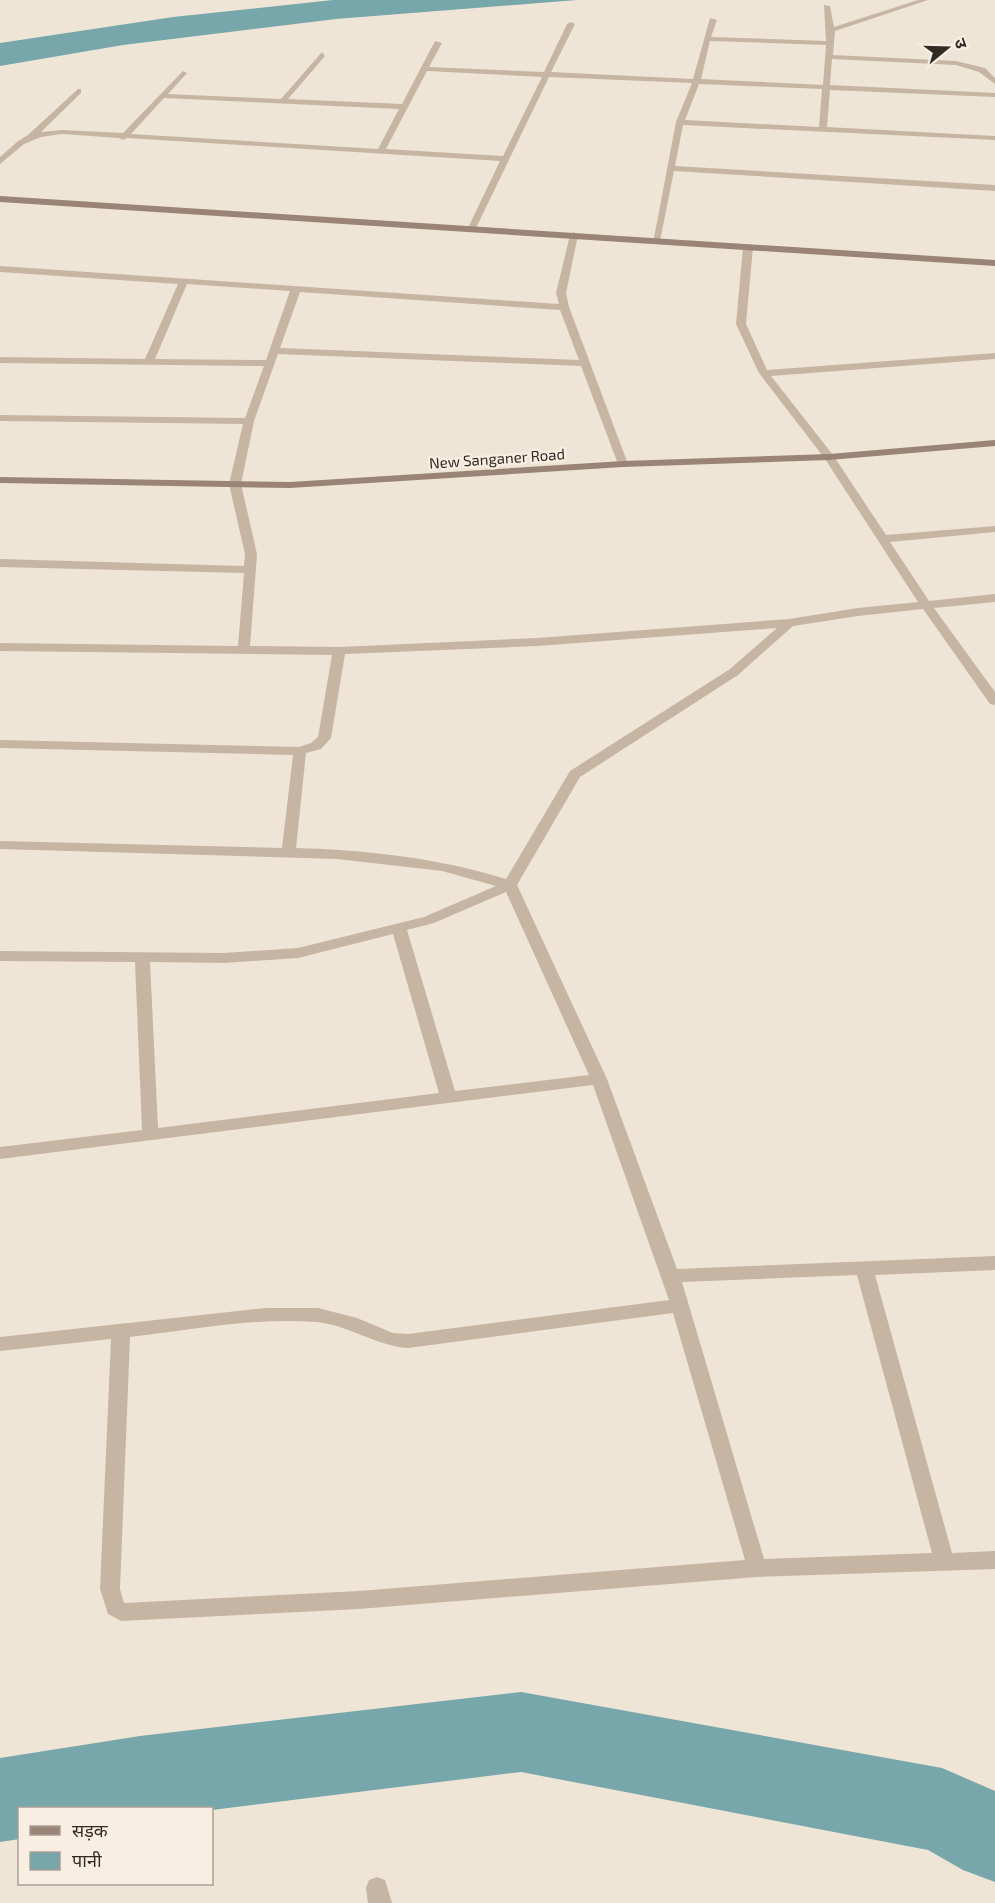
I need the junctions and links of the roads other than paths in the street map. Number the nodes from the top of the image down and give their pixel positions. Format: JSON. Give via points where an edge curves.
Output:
{"nodes":[{"id":1,"x":925,"y":0,"type":"edge"},
{"id":2,"x":826,"y":6,"type":"dead end"},
{"id":3,"x":713,"y":20,"type":"dead end"},
{"id":4,"x":571,"y":24,"type":"dead end"},
{"id":5,"x":831,"y":30,"type":"junction"},
{"id":6,"x":706,"y":39,"type":"junction"},
{"id":7,"x":438,"y":43,"type":"dead end"},
{"id":8,"x":831,"y":43,"type":"junction"},
{"id":9,"x":322,"y":54,"type":"dead end"},
{"id":10,"x":830,"y":57,"type":"junction"},
{"id":11,"x":426,"y":69,"type":"junction"},
{"id":12,"x":183,"y":73,"type":"dead end"},
{"id":13,"x":547,"y":73,"type":"junction"},
{"id":14,"x":992,"y":75,"type":"edge"},
{"id":15,"x":696,"y":82,"type":"junction"},
{"id":16,"x":995,"y":82,"type":"edge"},
{"id":17,"x":827,"y":89,"type":"junction"},
{"id":18,"x":78,"y":91,"type":"dead end"},
{"id":19,"x":995,"y":95,"type":"edge"},
{"id":20,"x":163,"y":96,"type":"junction"},
{"id":21,"x":283,"y":101,"type":"junction"},
{"id":22,"x":406,"y":107,"type":"junction"},
{"id":23,"x":680,"y":122,"type":"junction"},
{"id":24,"x":823,"y":130,"type":"junction"},
{"id":25,"x":31,"y":137,"type":"junction"},
{"id":26,"x":123,"y":138,"type":"junction"},
{"id":27,"x":995,"y":138,"type":"edge"},
{"id":28,"x":381,"y":151,"type":"junction"},
{"id":29,"x":507,"y":159,"type":"junction"},
{"id":30,"x":0,"y":162,"type":"edge"},
{"id":31,"x":671,"y":168,"type":"junction"},
{"id":32,"x":995,"y":188,"type":"edge"},
{"id":33,"x":0,"y":199,"type":"edge"},
{"id":34,"x":472,"y":228,"type":"junction"},
{"id":35,"x":574,"y":235,"type":"junction"},
{"id":36,"x":656,"y":241,"type":"junction"},
{"id":37,"x":748,"y":247,"type":"junction"},
{"id":38,"x":995,"y":263,"type":"edge"},
{"id":39,"x":0,"y":269,"type":"edge"},
{"id":40,"x":183,"y":282,"type":"junction"},
{"id":41,"x":296,"y":289,"type":"junction"},
{"id":42,"x":564,"y":307,"type":"junction"},
{"id":43,"x":273,"y":351,"type":"junction"},
{"id":44,"x":995,"y":356,"type":"edge"},
{"id":45,"x":0,"y":360,"type":"edge"},
{"id":46,"x":149,"y":362,"type":"junction"},
{"id":47,"x":268,"y":363,"type":"junction"},
{"id":48,"x":585,"y":363,"type":"junction"},
{"id":49,"x":764,"y":373,"type":"junction"},
{"id":50,"x":0,"y":418,"type":"edge"},
{"id":51,"x":249,"y":421,"type":"junction"},
{"id":52,"x":995,"y":443,"type":"edge"},
{"id":53,"x":829,"y":458,"type":"junction"},
{"id":54,"x":623,"y":465,"type":"junction"},
{"id":55,"x":0,"y":480,"type":"edge"},
{"id":56,"x":235,"y":484,"type":"junction"},
{"id":57,"x":995,"y":529,"type":"edge"},
{"id":58,"x":884,"y":539,"type":"junction"},
{"id":59,"x":0,"y":563,"type":"edge"},
{"id":60,"x":250,"y":570,"type":"junction"},
{"id":61,"x":995,"y":598,"type":"edge"},
{"id":62,"x":926,"y":605,"type":"junction"},
{"id":63,"x":789,"y":623,"type":"junction"},
{"id":64,"x":0,"y":647,"type":"edge"},
{"id":65,"x":244,"y":650,"type":"junction"},
{"id":66,"x":339,"y":651,"type":"junction"},
{"id":67,"x":995,"y":701,"type":"edge"},
{"id":68,"x":0,"y":744,"type":"edge"},
{"id":69,"x":300,"y":751,"type":"junction"},
{"id":70,"x":0,"y":845,"type":"edge"},
{"id":71,"x":289,"y":852,"type":"junction"},
{"id":72,"x":510,"y":885,"type":"junction"},
{"id":73,"x":399,"y":928,"type":"junction"},
{"id":74,"x":0,"y":956,"type":"edge"},
{"id":75,"x":142,"y":957,"type":"junction"},
{"id":76,"x":599,"y":1079,"type":"junction"},
{"id":77,"x":449,"y":1098,"type":"junction"},
{"id":78,"x":150,"y":1135,"type":"junction"},
{"id":79,"x":0,"y":1153,"type":"edge"},
{"id":80,"x":995,"y":1263,"type":"edge"},
{"id":81,"x":864,"y":1268,"type":"junction"},
{"id":82,"x":671,"y":1276,"type":"junction"},
{"id":83,"x":680,"y":1305,"type":"junction"},
{"id":84,"x":121,"y":1329,"type":"junction"},
{"id":85,"x":0,"y":1344,"type":"edge"},
{"id":86,"x":995,"y":1560,"type":"edge"},
{"id":87,"x":945,"y":1563,"type":"junction"},
{"id":88,"x":757,"y":1568,"type":"junction"}],
"edges":[{"from":1,"to":5,"type":"street"},
{"from":2,"to":5,"type":"street"},
{"from":3,"to":6,"type":"street"},
{"from":4,"to":13,"type":"street"},
{"from":5,"to":8,"type":"street"},
{"from":6,"to":8,"type":"street"},
{"from":6,"to":15,"type":"street"},
{"from":7,"to":11,"type":"street"},
{"from":8,"to":10,"type":"street"},
{"from":9,"to":21,"type":"street"},
{"from":10,"to":14,"type":"street","via":[[956,63]]},
{"from":10,"to":17,"type":"street"},
{"from":11,"to":13,"type":"street"},
{"from":11,"to":22,"type":"street"},
{"from":12,"to":20,"type":"street"},
{"from":13,"to":15,"type":"street"},
{"from":13,"to":29,"type":"street"},
{"from":14,"to":16,"type":"street"},
{"from":15,"to":17,"type":"street"},
{"from":15,"to":23,"type":"street"},
{"from":17,"to":19,"type":"street"},
{"from":17,"to":24,"type":"street"},
{"from":18,"to":25,"type":"street"},
{"from":20,"to":21,"type":"street"},
{"from":20,"to":26,"type":"street"},
{"from":21,"to":22,"type":"street"},
{"from":22,"to":28,"type":"street"},
{"from":23,"to":24,"type":"street"},
{"from":23,"to":31,"type":"street"},
{"from":24,"to":27,"type":"street"},
{"from":25,"to":26,"type":"street","via":[[62,132]]},
{"from":25,"to":30,"type":"street","via":[[24,138]]},
{"from":26,"to":28,"type":"street"},
{"from":28,"to":29,"type":"street"},
{"from":29,"to":34,"type":"street"},
{"from":31,"to":32,"type":"street"},
{"from":31,"to":36,"type":"street"},
{"from":33,"to":34,"type":"street"},
{"from":34,"to":35,"type":"street"},
{"from":35,"to":36,"type":"street"},
{"from":35,"to":42,"type":"street","via":[[561,293]]},
{"from":36,"to":37,"type":"street"},
{"from":37,"to":38,"type":"street"},
{"from":37,"to":49,"type":"street","via":[[741,324]]},
{"from":39,"to":40,"type":"street"},
{"from":40,"to":41,"type":"street"},
{"from":40,"to":46,"type":"street"},
{"from":41,"to":42,"type":"street"},
{"from":41,"to":43,"type":"street"},
{"from":42,"to":48,"type":"street"},
{"from":43,"to":47,"type":"street"},
{"from":43,"to":48,"type":"street"},
{"from":44,"to":49,"type":"street"},
{"from":45,"to":46,"type":"street"},
{"from":46,"to":47,"type":"street"},
{"from":47,"to":51,"type":"street"},
{"from":48,"to":54,"type":"street"},
{"from":49,"to":53,"type":"street"},
{"from":50,"to":51,"type":"street"},
{"from":51,"to":56,"type":"street"},
{"from":52,"to":53,"type":"street","name":"New Sanganer Road"},
{"from":53,"to":54,"type":"street","name":"New Sanganer Road"},
{"from":53,"to":58,"type":"street"},
{"from":54,"to":56,"type":"street","name":"New Sanganer Road","via":[[290,485]]},
{"from":55,"to":56,"type":"street","name":"New Sanganer Road"},
{"from":56,"to":60,"type":"street","via":[[251,554]]},
{"from":57,"to":58,"type":"street"},
{"from":58,"to":62,"type":"street"},
{"from":59,"to":60,"type":"street"},
{"from":60,"to":65,"type":"street"},
{"from":61,"to":62,"type":"street"},
{"from":62,"to":63,"type":"street"},
{"from":62,"to":67,"type":"street"},
{"from":63,"to":66,"type":"street","via":[[537,642]]},
{"from":63,"to":72,"type":"street","via":[[734,672],[576,774]]},
{"from":64,"to":65,"type":"street"},
{"from":65,"to":66,"type":"street"},
{"from":66,"to":69,"type":"street","via":[[324,738],[316,746]]},
{"from":68,"to":69,"type":"street"},
{"from":69,"to":71,"type":"street"},
{"from":70,"to":71,"type":"street"},
{"from":71,"to":72,"type":"street","via":[[421,864],[478,874]]},
{"from":72,"to":73,"type":"street","via":[[429,920]]},
{"from":72,"to":76,"type":"street"},
{"from":73,"to":75,"type":"street","via":[[298,953],[224,958]]},
{"from":73,"to":77,"type":"street"},
{"from":74,"to":75,"type":"street"},
{"from":75,"to":78,"type":"street"},
{"from":76,"to":77,"type":"street"},
{"from":76,"to":82,"type":"street"},
{"from":77,"to":78,"type":"street"},
{"from":78,"to":79,"type":"street"},
{"from":80,"to":81,"type":"street"},
{"from":81,"to":82,"type":"street"},
{"from":81,"to":87,"type":"street"},
{"from":82,"to":83,"type":"street"},
{"from":83,"to":84,"type":"street","via":[[408,1341],[391,1340],[351,1323],[318,1315],[266,1315]]},
{"from":83,"to":88,"type":"street"},
{"from":84,"to":85,"type":"street"},
{"from":84,"to":88,"type":"street","via":[[110,1589],[115,1608],[121,1612],[359,1600]]},
{"from":86,"to":87,"type":"street"},
{"from":87,"to":88,"type":"street"}]}
